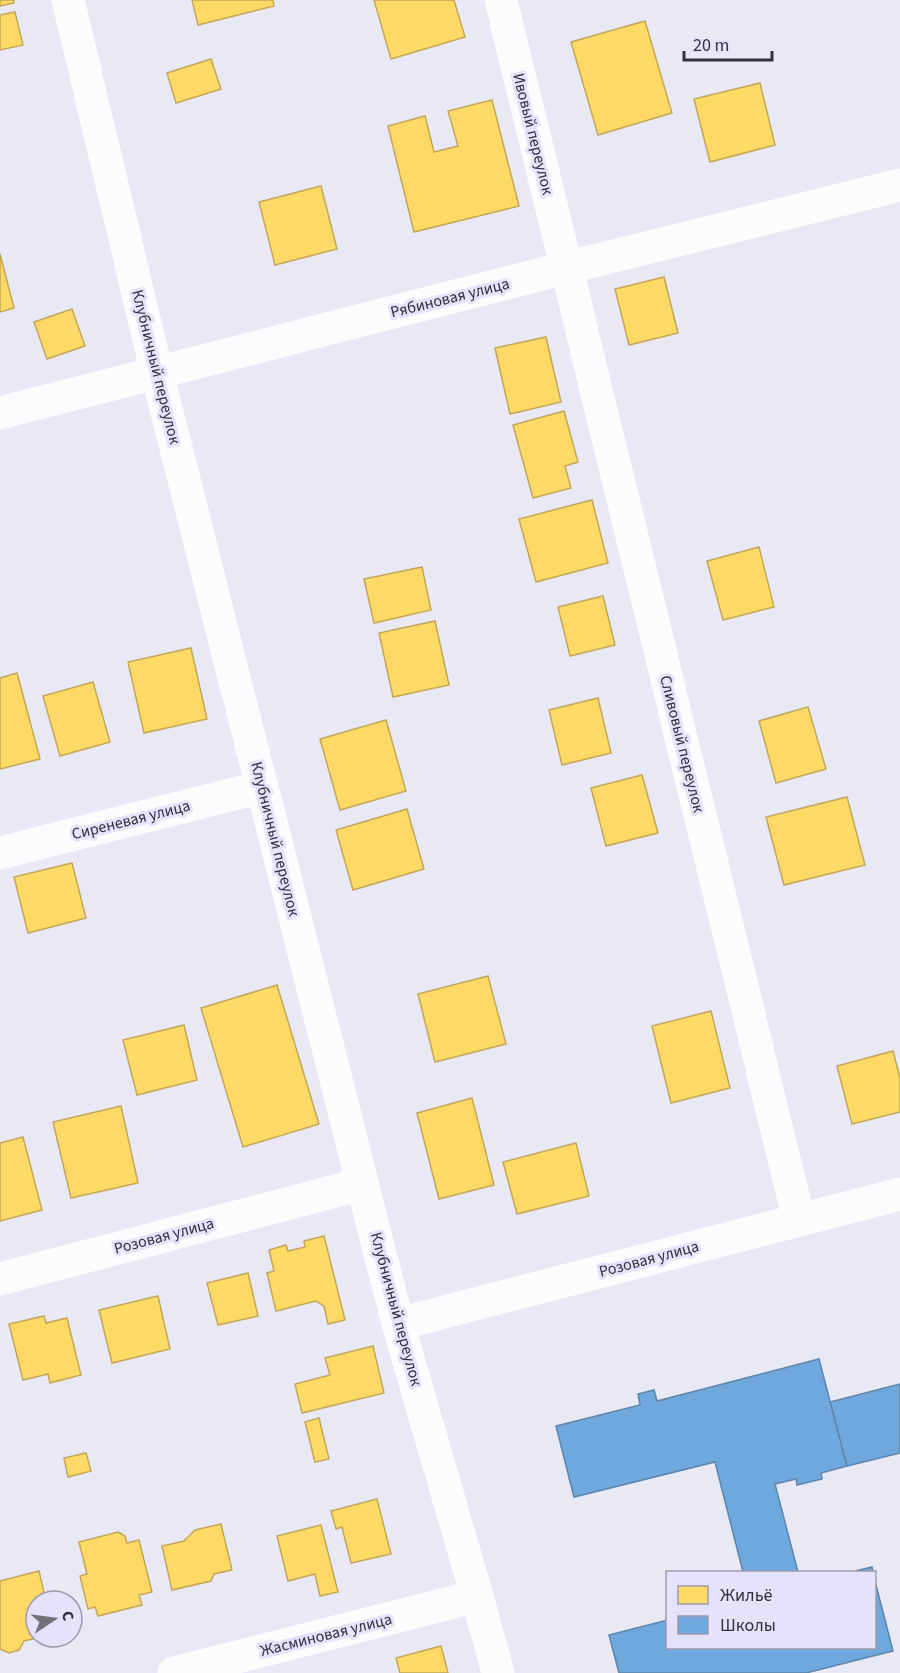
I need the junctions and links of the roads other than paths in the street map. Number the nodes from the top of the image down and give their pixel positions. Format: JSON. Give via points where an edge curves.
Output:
{"nodes":[{"id":1,"x":68,"y":0,"type":"edge"},
{"id":2,"x":501,"y":0,"type":"edge"},
{"id":3,"x":900,"y":185,"type":"edge"},
{"id":4,"x":565,"y":268,"type":"junction"},
{"id":5,"x":157,"y":373,"type":"junction"},
{"id":6,"x":0,"y":413,"type":"edge"},
{"id":7,"x":262,"y":787,"type":"junction"},
{"id":8,"x":0,"y":853,"type":"edge"},
{"id":9,"x":363,"y":1184,"type":"junction"},
{"id":10,"x":900,"y":1194,"type":"edge"},
{"id":11,"x":799,"y":1220,"type":"junction"},
{"id":12,"x":0,"y":1279,"type":"edge"},
{"id":13,"x":398,"y":1324,"type":"junction"},
{"id":14,"x":477,"y":1596,"type":"junction"},
{"id":15,"x":174,"y":1673,"type":"edge"},
{"id":16,"x":498,"y":1673,"type":"edge"}],
"edges":[{"from":1,"to":5,"type":"street","name":"Клубничный переулок"},
{"from":2,"to":4,"type":"street","name":"Ивовый переулок"},
{"from":3,"to":4,"type":"street","name":"Рябиновая улица"},
{"from":4,"to":5,"type":"street","name":"Рябиновая улица"},
{"from":4,"to":11,"type":"street","name":"Сливовый переулок"},
{"from":5,"to":6,"type":"street","name":"Рябиновая улица"},
{"from":5,"to":7,"type":"street","name":"Клубничный переулок"},
{"from":7,"to":8,"type":"street","name":"Сиреневая улица"},
{"from":7,"to":9,"type":"street","name":"Клубничный переулок"},
{"from":9,"to":12,"type":"street","name":"Розовая улица"},
{"from":9,"to":13,"type":"street","name":"Клубничный переулок"},
{"from":10,"to":11,"type":"street","name":"Розовая улица"},
{"from":11,"to":13,"type":"street","name":"Розовая улица"},
{"from":13,"to":14,"type":"street","name":"Клубничный переулок"},
{"from":14,"to":15,"type":"street","name":"Жасминовая улица"},
{"from":14,"to":16,"type":"street","name":"Клубничный переулок"}]}
